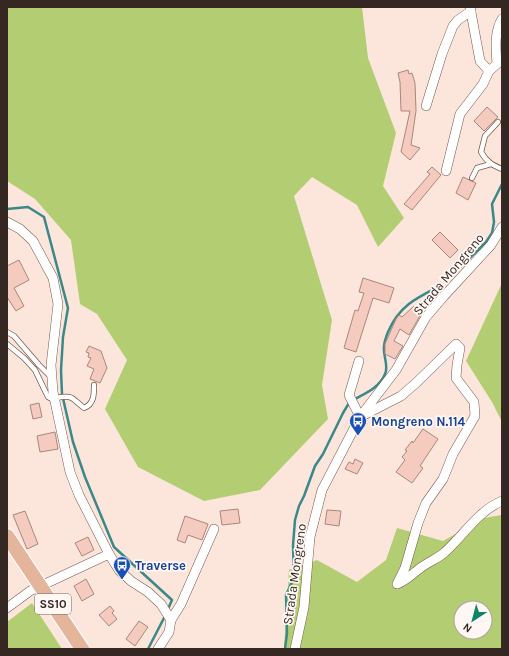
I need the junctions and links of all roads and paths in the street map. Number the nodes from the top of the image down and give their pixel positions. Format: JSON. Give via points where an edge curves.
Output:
{"nodes":[{"id":1,"x":470,"y":9,"type":"edge"},
{"id":2,"x":502,"y":19,"type":"edge"},
{"id":3,"x":489,"y":71,"type":"junction"},
{"id":4,"x":426,"y":106,"type":"dead end"},
{"id":5,"x":498,"y":122,"type":"dead end"},
{"id":6,"x":491,"y":164,"type":"junction"},
{"id":7,"x":502,"y":169,"type":"edge"},
{"id":8,"x":446,"y":171,"type":"dead end"},
{"id":9,"x":472,"y":178,"type":"dead end"},
{"id":10,"x":7,"y":222,"type":"edge"},
{"id":11,"x":502,"y":227,"type":"edge"},
{"id":12,"x":7,"y":332,"type":"edge"},
{"id":13,"x":7,"y":344,"type":"edge"},
{"id":14,"x":359,"y":361,"type":"dead end"},
{"id":15,"x":52,"y":378,"type":"junction"},
{"id":16,"x":94,"y":385,"type":"dead end"},
{"id":17,"x":56,"y":399,"type":"junction"},
{"id":18,"x":360,"y":417,"type":"junction"},
{"id":19,"x":502,"y":501,"type":"edge"},
{"id":20,"x":214,"y":529,"type":"dead end"},
{"id":21,"x":7,"y":536,"type":"edge"},
{"id":22,"x":109,"y":554,"type":"junction"},
{"id":23,"x":7,"y":608,"type":"edge"},
{"id":24,"x":171,"y":618,"type":"junction"},
{"id":25,"x":82,"y":649,"type":"edge"},
{"id":26,"x":158,"y":649,"type":"edge"},
{"id":27,"x":295,"y":649,"type":"edge"}],
"edges":[{"from":1,"to":3,"type":"street","via":[[480,62]]},
{"from":1,"to":4,"type":"street","via":[[453,26]]},
{"from":2,"to":3,"type":"street","via":[[496,45],[497,64]]},
{"from":3,"to":8,"type":"street","via":[[483,84],[460,114]]},
{"from":5,"to":6,"type":"lane","via":[[485,136],[481,152],[485,160]]},
{"from":6,"to":7,"type":"lane"},
{"from":6,"to":9,"type":"lane","via":[[477,168]]},
{"from":10,"to":15,"type":"street","via":[[20,229],[33,241],[52,278],[58,304],[51,365]]},
{"from":11,"to":18,"type":"street","name":"Strada Mongreno","via":[[491,245],[426,317],[396,370]]},
{"from":12,"to":15,"type":"lane","via":[[14,336]]},
{"from":13,"to":17,"type":"lane","via":[[35,370],[48,397]]},
{"from":14,"to":18,"type":"street","via":[[349,395]]},
{"from":15,"to":17,"type":"street"},
{"from":16,"to":17,"type":"lane","via":[[92,403],[84,408],[73,397]]},
{"from":17,"to":22,"type":"street","via":[[70,472]]},
{"from":18,"to":19,"type":"street","via":[[401,396],[456,344],[460,348],[456,378],[474,402],[475,416],[453,454],[443,479],[426,503],[397,584],[406,581],[420,568],[444,553],[492,505]]},
{"from":18,"to":27,"type":"street","name":"Strada Mongreno","via":[[322,490],[310,537],[304,607]]},
{"from":20,"to":24,"type":"street","via":[[181,604]]},
{"from":21,"to":25,"type":"main road","number":"SS10","bridge":true},
{"from":22,"to":23,"type":"street","via":[[30,591]]},
{"from":22,"to":24,"type":"street","via":[[119,570],[130,581],[148,592]]},
{"from":24,"to":26,"type":"street","via":[[169,632]]}]}
